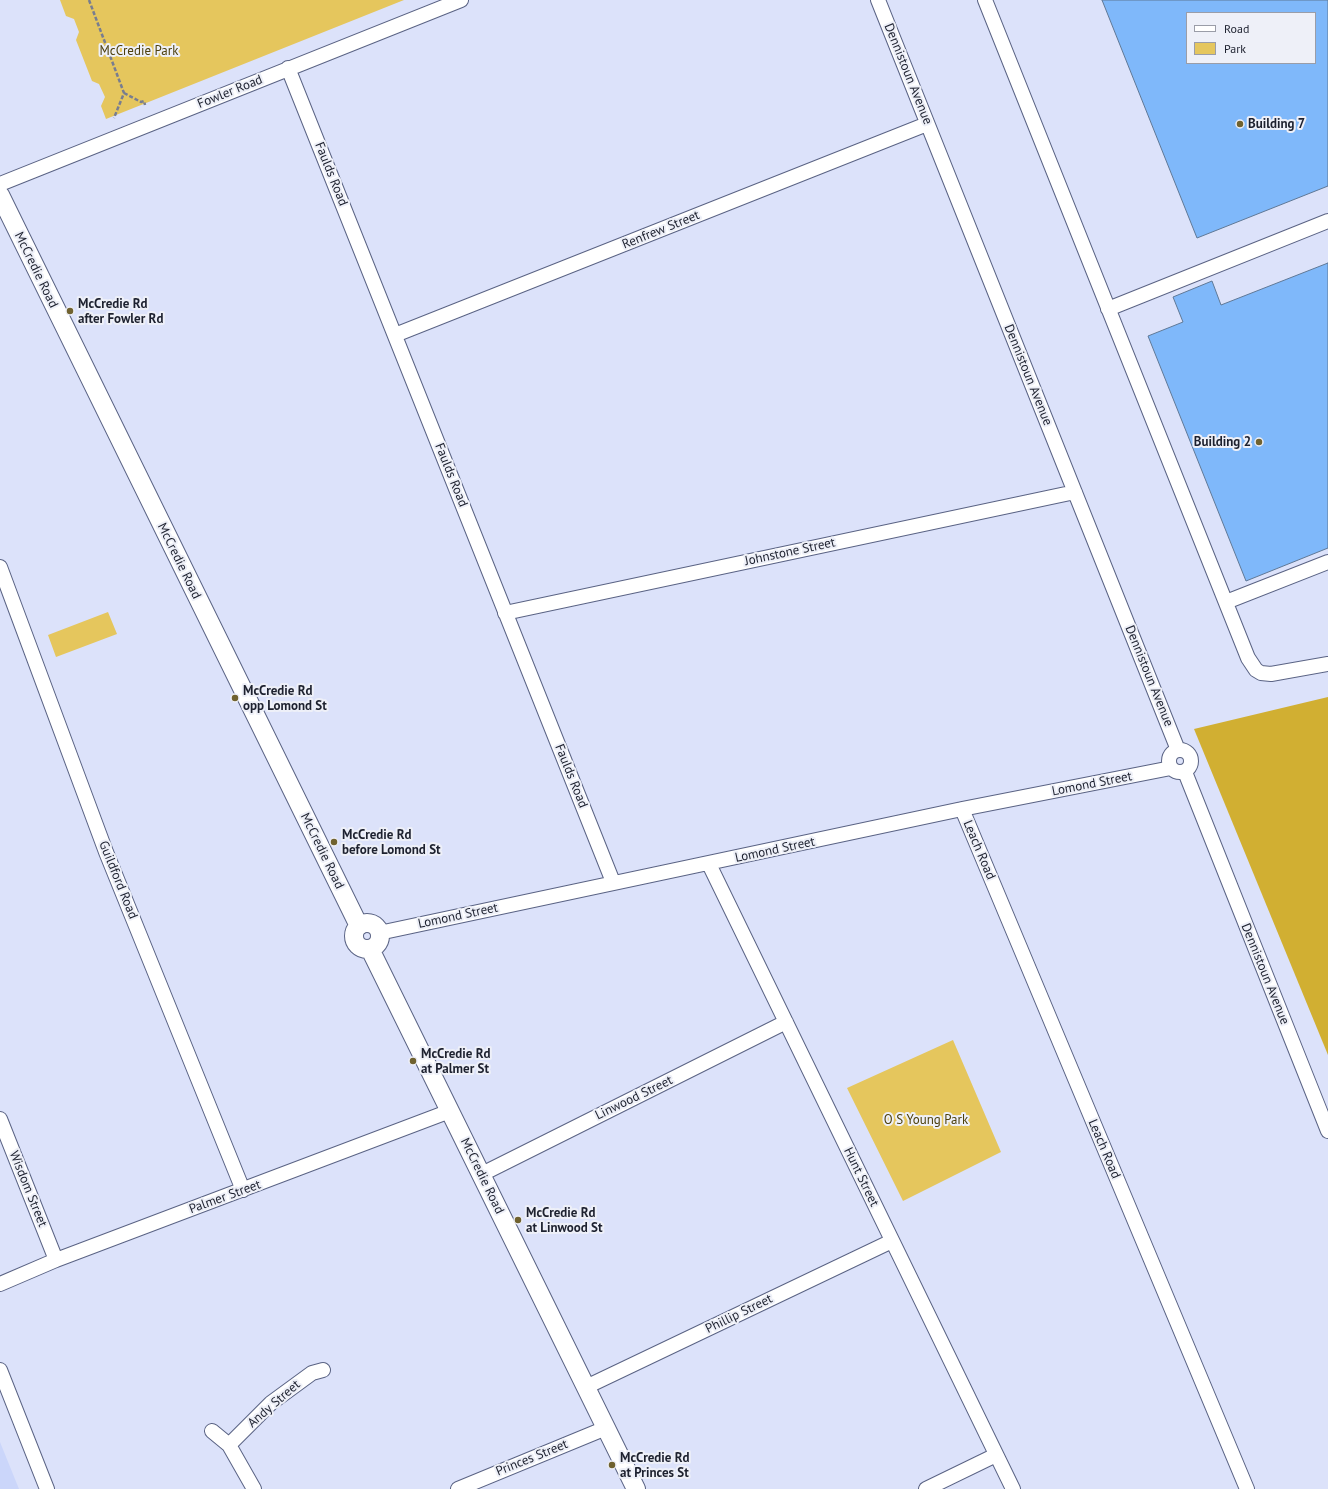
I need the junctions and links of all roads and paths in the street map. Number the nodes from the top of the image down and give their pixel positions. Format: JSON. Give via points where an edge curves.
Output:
{"nodes":[{"id":1,"x":89,"y":0,"type":"edge"},
{"id":2,"x":461,"y":0,"type":"edge"},
{"id":3,"x":878,"y":0,"type":"edge"},
{"id":4,"x":985,"y":0,"type":"edge"},
{"id":5,"x":288,"y":68,"type":"junction"},
{"id":6,"x":124,"y":93,"type":"junction"},
{"id":7,"x":145,"y":105,"type":"dead end"},
{"id":8,"x":114,"y":118,"type":"dead end"},
{"id":9,"x":928,"y":124,"type":"junction"},
{"id":10,"x":0,"y":184,"type":"edge"},
{"id":11,"x":0,"y":195,"type":"edge"},
{"id":12,"x":1328,"y":222,"type":"edge"},
{"id":13,"x":1108,"y":309,"type":"junction"},
{"id":14,"x":395,"y":335,"type":"junction"},
{"id":15,"x":1075,"y":492,"type":"junction"},
{"id":16,"x":1328,"y":562,"type":"edge"},
{"id":17,"x":0,"y":567,"type":"edge"},
{"id":18,"x":1226,"y":602,"type":"junction"},
{"id":19,"x":505,"y":612,"type":"junction"},
{"id":20,"x":1328,"y":664,"type":"edge"},
{"id":21,"x":1178,"y":750,"type":"junction"},
{"id":22,"x":1178,"y":770,"type":"junction"},
{"id":23,"x":962,"y":809,"type":"junction"},
{"id":24,"x":709,"y":864,"type":"junction"},
{"id":25,"x":613,"y":882,"type":"junction"},
{"id":26,"x":359,"y":926,"type":"junction"},
{"id":27,"x":380,"y":933,"type":"junction"},
{"id":28,"x":370,"y":949,"type":"junction"},
{"id":29,"x":786,"y":1022,"type":"junction"},
{"id":30,"x":450,"y":1111,"type":"junction"},
{"id":31,"x":0,"y":1119,"type":"edge"},
{"id":32,"x":1328,"y":1131,"type":"edge"},
{"id":33,"x":482,"y":1174,"type":"junction"},
{"id":34,"x":242,"y":1190,"type":"junction"},
{"id":35,"x":892,"y":1241,"type":"junction"},
{"id":36,"x":56,"y":1260,"type":"junction"},
{"id":37,"x":0,"y":1284,"type":"edge"},
{"id":38,"x":0,"y":1370,"type":"edge"},
{"id":39,"x":323,"y":1370,"type":"dead end"},
{"id":40,"x":586,"y":1387,"type":"junction"},
{"id":41,"x":606,"y":1428,"type":"junction"},
{"id":42,"x":212,"y":1431,"type":"dead end"},
{"id":43,"x":229,"y":1445,"type":"junction"},
{"id":44,"x":996,"y":1455,"type":"junction"},
{"id":45,"x":47,"y":1489,"type":"edge"},
{"id":46,"x":254,"y":1489,"type":"edge"},
{"id":47,"x":458,"y":1489,"type":"edge"},
{"id":48,"x":636,"y":1489,"type":"edge"},
{"id":49,"x":926,"y":1489,"type":"edge"},
{"id":50,"x":1013,"y":1489,"type":"edge"},
{"id":51,"x":1247,"y":1489,"type":"edge"}],
"edges":[{"from":1,"to":6,"type":"path"},
{"from":2,"to":5,"type":"street","name":"Fowler Road"},
{"from":3,"to":9,"type":"street","name":"Dennistoun Avenue"},
{"from":4,"to":13,"type":"street"},
{"from":5,"to":10,"type":"street","name":"Fowler Road"},
{"from":5,"to":14,"type":"street","name":"Faulds Road"},
{"from":6,"to":7,"type":"path","via":[[141,102],[144,101]]},
{"from":6,"to":8,"type":"path"},
{"from":9,"to":14,"type":"street","name":"Renfrew Street"},
{"from":9,"to":15,"type":"street","name":"Dennistoun Avenue"},
{"from":11,"to":26,"type":"main road","name":"McCredie Road"},
{"from":12,"to":13,"type":"street"},
{"from":13,"to":18,"type":"street"},
{"from":14,"to":19,"type":"street","name":"Faulds Road"},
{"from":15,"to":19,"type":"street","name":"Johnstone Street"},
{"from":15,"to":21,"type":"street","name":"Dennistoun Avenue"},
{"from":16,"to":18,"type":"street"},
{"from":17,"to":34,"type":"street","name":"Guildford Road","via":[[106,852]]},
{"from":18,"to":20,"type":"street","via":[[1248,658],[1256,670],[1271,674]]},
{"from":19,"to":25,"type":"street","name":"Faulds Road"},
{"from":21,"to":22,"type":"street","via":[[1170,757],[1169,765]]},
{"from":21,"to":22,"type":"street","via":[[1186,751],[1191,756],[1190,767]]},
{"from":22,"to":23,"type":"street","name":"Lomond Street"},
{"from":22,"to":32,"type":"street","name":"Dennistoun Avenue"},
{"from":23,"to":24,"type":"street","name":"Lomond Street"},
{"from":23,"to":51,"type":"street","name":"Leach Road"},
{"from":24,"to":25,"type":"street","name":"Lomond Street"},
{"from":24,"to":29,"type":"street","name":"Hunt Street"},
{"from":25,"to":27,"type":"street","name":"Lomond Street"},
{"from":26,"to":27,"type":"main road","via":[[371,924]]},
{"from":26,"to":28,"type":"main road","via":[[354,933],[355,941],[360,948]]},
{"from":27,"to":28,"type":"main road","via":[[378,943]]},
{"from":28,"to":30,"type":"main road","name":"McCredie Road"},
{"from":29,"to":33,"type":"street","name":"Linwood Street"},
{"from":29,"to":35,"type":"street","name":"Hunt Street"},
{"from":30,"to":33,"type":"main road","name":"McCredie Road"},
{"from":30,"to":34,"type":"street","name":"Palmer Street"},
{"from":31,"to":36,"type":"street","name":"Wisdom Street"},
{"from":33,"to":40,"type":"main road","name":"McCredie Road"},
{"from":34,"to":36,"type":"street","name":"Palmer Street"},
{"from":35,"to":40,"type":"street","name":"Phillip Street"},
{"from":35,"to":44,"type":"street","name":"Hunt Street"},
{"from":36,"to":37,"type":"street","name":"Palmer Street"},
{"from":38,"to":45,"type":"street"},
{"from":39,"to":43,"type":"street","name":"Andy Street","via":[[312,1372],[271,1403]]},
{"from":40,"to":41,"type":"main road","name":"McCredie Road"},
{"from":41,"to":47,"type":"street","name":"Princes Street"},
{"from":41,"to":48,"type":"main road","name":"McCredie Road"},
{"from":42,"to":43,"type":"street"},
{"from":43,"to":46,"type":"street"},
{"from":44,"to":49,"type":"street"},
{"from":44,"to":50,"type":"street","name":"Hunt Street"}]}
